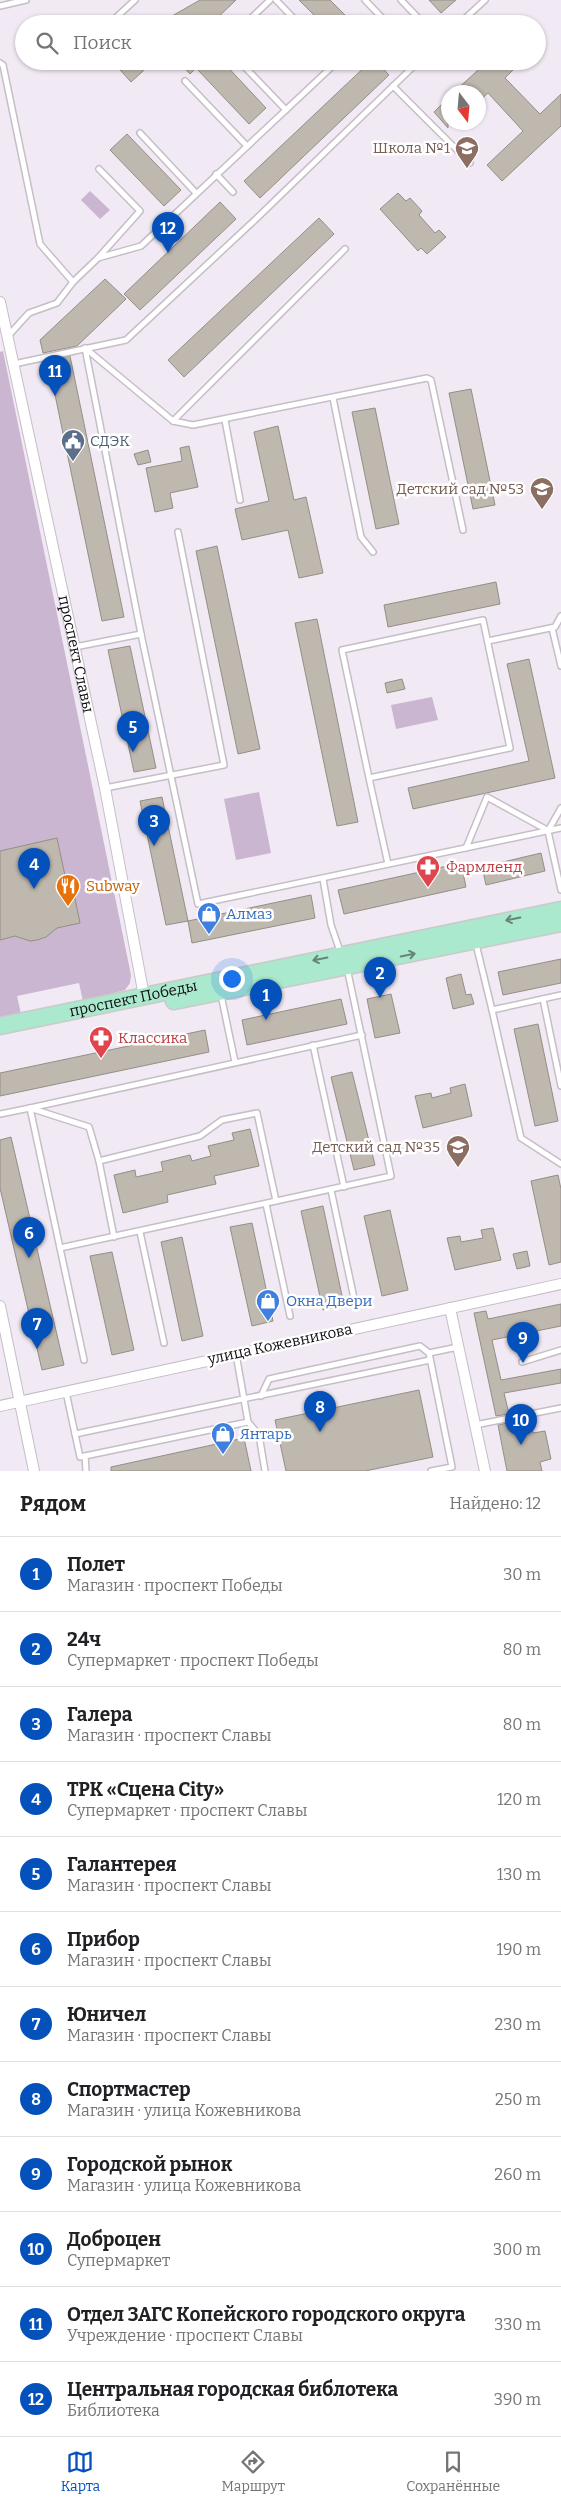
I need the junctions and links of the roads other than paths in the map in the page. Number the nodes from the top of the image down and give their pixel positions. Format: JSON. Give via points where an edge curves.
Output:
{"nodes":[{"id":1,"x":26,"y":0,"type":"edge"},
{"id":2,"x":135,"y":0,"type":"edge"},
{"id":3,"x":270,"y":0,"type":"edge"},
{"id":4,"x":276,"y":0,"type":"edge"},
{"id":5,"x":365,"y":0,"type":"edge"},
{"id":6,"x":401,"y":0,"type":"edge"},
{"id":7,"x":485,"y":0,"type":"edge"},
{"id":8,"x":0,"y":6,"type":"edge"},
{"id":9,"x":119,"y":15,"type":"edge"},
{"id":10,"x":254,"y":15,"type":"edge"},
{"id":11,"x":290,"y":15,"type":"edge"},
{"id":12,"x":380,"y":15,"type":"edge"},
{"id":13,"x":415,"y":15,"type":"edge"},
{"id":14,"x":469,"y":15,"type":"edge"},
{"id":15,"x":0,"y":63,"type":"edge"},
{"id":16,"x":248,"y":70,"type":"edge"},
{"id":17,"x":328,"y":70,"type":"edge"},
{"id":18,"x":410,"y":70,"type":"edge"},
{"id":19,"x":185,"y":81,"type":"dead end"},
{"id":20,"x":394,"y":86,"type":"junction"},
{"id":21,"x":286,"y":110,"type":"junction"},
{"id":22,"x":140,"y":133,"type":"dead end"},
{"id":23,"x":248,"y":146,"type":"junction"},
{"id":24,"x":470,"y":163,"type":"dead end"},
{"id":25,"x":98,"y":169,"type":"dead end"},
{"id":26,"x":216,"y":174,"type":"junction"},
{"id":27,"x":233,"y":192,"type":"dead end"},
{"id":28,"x":196,"y":193,"type":"junction"},
{"id":29,"x":345,"y":249,"type":"dead end"},
{"id":30,"x":98,"y":258,"type":"junction"},
{"id":31,"x":73,"y":282,"type":"junction"},
{"id":32,"x":0,"y":302,"type":"edge"},
{"id":33,"x":7,"y":337,"type":"junction"},
{"id":34,"x":85,"y":348,"type":"junction"},
{"id":35,"x":14,"y":364,"type":"junction"},
{"id":36,"x":334,"y":398,"type":"junction"},
{"id":37,"x":225,"y":420,"type":"junction"},
{"id":38,"x":173,"y":421,"type":"junction"},
{"id":39,"x":240,"y":500,"type":"dead end"},
{"id":40,"x":463,"y":530,"type":"dead end"},
{"id":41,"x":178,"y":532,"type":"dead end"},
{"id":42,"x":373,"y":552,"type":"dead end"},
{"id":43,"x":561,"y":616,"type":"edge"},
{"id":44,"x":552,"y":628,"type":"junction"},
{"id":45,"x":141,"y":634,"type":"junction"},
{"id":46,"x":488,"y":642,"type":"junction"},
{"id":47,"x":75,"y":647,"type":"junction"},
{"id":48,"x":561,"y":666,"type":"edge"},
{"id":49,"x":171,"y":775,"type":"junction"},
{"id":50,"x":369,"y":778,"type":"junction"},
{"id":51,"x":105,"y":788,"type":"junction"},
{"id":52,"x":561,"y":808,"type":"edge"},
{"id":53,"x":561,"y":828,"type":"edge"},
{"id":54,"x":548,"y":831,"type":"junction"},
{"id":55,"x":466,"y":848,"type":"junction"},
{"id":56,"x":388,"y":864,"type":"junction"},
{"id":57,"x":323,"y":879,"type":"junction"},
{"id":58,"x":561,"y":890,"type":"edge"},
{"id":59,"x":561,"y":910,"type":"edge"},
{"id":60,"x":561,"y":923,"type":"edge"},
{"id":61,"x":476,"y":941,"type":"junction"},
{"id":62,"x":344,"y":961,"type":"junction"},
{"id":63,"x":220,"y":992,"type":"junction"},
{"id":64,"x":561,"y":995,"type":"edge"},
{"id":65,"x":543,"y":999,"type":"junction"},
{"id":66,"x":146,"y":1001,"type":"junction"},
{"id":67,"x":492,"y":1010,"type":"junction"},
{"id":68,"x":0,"y":1026,"type":"edge"},
{"id":69,"x":362,"y":1035,"type":"junction"},
{"id":70,"x":0,"y":1037,"type":"edge"},
{"id":71,"x":313,"y":1046,"type":"junction"},
{"id":72,"x":234,"y":1062,"type":"junction"},
{"id":73,"x":561,"y":1086,"type":"edge"},
{"id":74,"x":30,"y":1108,"type":"junction"},
{"id":75,"x":0,"y":1114,"type":"edge"},
{"id":76,"x":99,"y":1161,"type":"junction"},
{"id":77,"x":561,"y":1164,"type":"edge"},
{"id":78,"x":344,"y":1188,"type":"junction"},
{"id":79,"x":331,"y":1190,"type":"junction"},
{"id":80,"x":276,"y":1201,"type":"junction"},
{"id":81,"x":266,"y":1204,"type":"junction"},
{"id":82,"x":140,"y":1232,"type":"junction"},
{"id":83,"x":114,"y":1237,"type":"junction"},
{"id":84,"x":60,"y":1248,"type":"junction"},
{"id":85,"x":561,"y":1284,"type":"edge"},
{"id":86,"x":355,"y":1303,"type":"dead end"},
{"id":87,"x":0,"y":1306,"type":"edge"},
{"id":88,"x":450,"y":1308,"type":"junction"},
{"id":89,"x":290,"y":1316,"type":"dead end"},
{"id":90,"x":164,"y":1343,"type":"dead end"},
{"id":91,"x":458,"y":1347,"type":"junction"},
{"id":92,"x":561,"y":1350,"type":"edge"},
{"id":93,"x":429,"y":1353,"type":"junction"},
{"id":94,"x":236,"y":1354,"type":"junction"},
{"id":95,"x":84,"y":1360,"type":"dead end"},
{"id":96,"x":430,"y":1360,"type":"junction"},
{"id":97,"x":522,"y":1362,"type":"dead end"},
{"id":98,"x":66,"y":1392,"type":"junction"},
{"id":99,"x":261,"y":1396,"type":"junction"},
{"id":100,"x":244,"y":1399,"type":"junction"},
{"id":101,"x":20,"y":1402,"type":"junction"},
{"id":102,"x":0,"y":1406,"type":"edge"},
{"id":103,"x":561,"y":1408,"type":"edge"},
{"id":104,"x":248,"y":1422,"type":"junction"},
{"id":105,"x":475,"y":1425,"type":"junction"},
{"id":106,"x":75,"y":1434,"type":"junction"},
{"id":107,"x":85,"y":1456,"type":"junction"},
{"id":108,"x":34,"y":1471,"type":"edge"},
{"id":109,"x":86,"y":1471,"type":"edge"},
{"id":110,"x":265,"y":1471,"type":"edge"},
{"id":111,"x":431,"y":1471,"type":"edge"},
{"id":112,"x":485,"y":1471,"type":"edge"}],
"edges":[{"from":1,"to":8,"type":"lane"},
{"from":2,"to":9,"type":"lane"},
{"from":3,"to":10,"type":"lane"},
{"from":4,"to":11,"type":"lane"},
{"from":5,"to":12,"type":"lane"},
{"from":6,"to":13,"type":"lane"},
{"from":7,"to":14,"type":"lane"},
{"from":15,"to":31,"type":"lane","via":[[40,244]]},
{"from":16,"to":21,"type":"lane"},
{"from":17,"to":21,"type":"lane"},
{"from":18,"to":20,"type":"lane"},
{"from":19,"to":23,"type":"lane"},
{"from":20,"to":24,"type":"lane"},
{"from":20,"to":34,"type":"lane","via":[[126,340]]},
{"from":21,"to":23,"type":"lane"},
{"from":22,"to":28,"type":"lane"},
{"from":23,"to":26,"type":"lane"},
{"from":25,"to":30,"type":"lane","via":[[140,211]]},
{"from":26,"to":27,"type":"lane"},
{"from":26,"to":28,"type":"lane"},
{"from":28,"to":30,"type":"lane","via":[[141,246]]},
{"from":29,"to":38,"type":"lane"},
{"from":30,"to":31,"type":"lane"},
{"from":31,"to":33,"type":"lane","via":[[57,303],[29,312]]},
{"from":32,"to":33,"type":"street","name":"проспект Славы"},
{"from":33,"to":35,"type":"street","name":"проспект Славы"},
{"from":34,"to":35,"type":"lane"},
{"from":34,"to":38,"type":"lane"},
{"from":34,"to":45,"type":"lane"},
{"from":35,"to":47,"type":"street","name":"проспект Славы"},
{"from":36,"to":37,"type":"lane"},
{"from":36,"to":40,"type":"lane","via":[[427,378],[431,380]]},
{"from":36,"to":42,"type":"lane","via":[[361,538]]},
{"from":37,"to":38,"type":"lane","via":[[193,425]]},
{"from":37,"to":39,"type":"lane"},
{"from":41,"to":49,"type":"lane","via":[[224,765]]},
{"from":43,"to":44,"type":"lane"},
{"from":44,"to":46,"type":"lane"},
{"from":44,"to":48,"type":"lane"},
{"from":45,"to":47,"type":"lane"},
{"from":45,"to":49,"type":"lane"},
{"from":46,"to":50,"type":"lane","via":[[510,748]]},
{"from":46,"to":50,"type":"lane","via":[[483,620],[342,650]]},
{"from":47,"to":51,"type":"street","name":"проспект Славы"},
{"from":49,"to":51,"type":"lane"},
{"from":49,"to":57,"type":"lane","via":[[198,904]]},
{"from":50,"to":56,"type":"lane"},
{"from":51,"to":66,"type":"street","name":"проспект Славы"},
{"from":52,"to":54,"type":"lane"},
{"from":53,"to":54,"type":"lane"},
{"from":54,"to":55,"type":"lane"},
{"from":54,"to":55,"type":"lane","via":[[487,798]]},
{"from":54,"to":58,"type":"lane"},
{"from":55,"to":56,"type":"lane"},
{"from":56,"to":57,"type":"lane"},
{"from":57,"to":62,"type":"lane","via":[[332,925]]},
{"from":59,"to":62,"type":"main road","name":"проспект Победы","one_way":true},
{"from":60,"to":61,"type":"main road","name":"проспект Победы"},
{"from":62,"to":61,"type":"main road","name":"проспект Победы","one_way":true},
{"from":61,"to":67,"type":"lane"},
{"from":62,"to":63,"type":"main road","name":"проспект Победы"},
{"from":62,"to":66,"type":"main road","name":"проспект Победы","one_way":true},
{"from":62,"to":69,"type":"lane"},
{"from":63,"to":66,"type":"main road","name":"проспект Победы"},
{"from":63,"to":72,"type":"lane"},
{"from":64,"to":65,"type":"lane"},
{"from":65,"to":67,"type":"lane"},
{"from":65,"to":73,"type":"lane"},
{"from":66,"to":68,"type":"main road","name":"проспект Победы"},
{"from":66,"to":70,"type":"main road","name":"проспект Победы"},
{"from":67,"to":77,"type":"lane","via":[[521,1138]]},
{"from":69,"to":71,"type":"lane"},
{"from":69,"to":78,"type":"lane","via":[[391,1176]]},
{"from":71,"to":72,"type":"lane"},
{"from":71,"to":78,"type":"lane"},
{"from":72,"to":74,"type":"lane"},
{"from":74,"to":75,"type":"lane"},
{"from":74,"to":76,"type":"lane","via":[[89,1127]]},
{"from":74,"to":84,"type":"lane"},
{"from":76,"to":80,"type":"lane","via":[[200,1136],[222,1120],[257,1112]]},
{"from":76,"to":83,"type":"lane"},
{"from":78,"to":79,"type":"lane"},
{"from":79,"to":80,"type":"lane"},
{"from":79,"to":86,"type":"lane"},
{"from":80,"to":81,"type":"lane"},
{"from":81,"to":82,"type":"lane"},
{"from":81,"to":89,"type":"lane"},
{"from":82,"to":83,"type":"lane"},
{"from":82,"to":90,"type":"lane"},
{"from":83,"to":84,"type":"lane"},
{"from":84,"to":95,"type":"lane"},
{"from":85,"to":88,"type":"street","name":"улица Кожевникова"},
{"from":87,"to":101,"type":"street"},
{"from":88,"to":91,"type":"street"},
{"from":88,"to":94,"type":"street","name":"улица Кожевникова"},
{"from":91,"to":93,"type":"lane"},
{"from":91,"to":105,"type":"street"},
{"from":92,"to":97,"type":"lane"},
{"from":93,"to":96,"type":"lane"},
{"from":93,"to":99,"type":"lane","via":[[420,1346],[269,1379]]},
{"from":94,"to":98,"type":"street","name":"улица Кожевникова"},
{"from":94,"to":100,"type":"lane"},
{"from":96,"to":99,"type":"lane"},
{"from":96,"to":111,"type":"lane","via":[[452,1466]]},
{"from":98,"to":101,"type":"street","name":"улица Кожевникова"},
{"from":98,"to":106,"type":"lane"},
{"from":99,"to":100,"type":"lane"},
{"from":100,"to":104,"type":"lane"},
{"from":100,"to":106,"type":"lane"},
{"from":101,"to":102,"type":"street","name":"улица Кожевникова"},
{"from":101,"to":108,"type":"street"},
{"from":103,"to":105,"type":"lane"},
{"from":104,"to":107,"type":"lane"},
{"from":104,"to":110,"type":"lane","via":[[259,1435]]},
{"from":105,"to":112,"type":"street"},
{"from":106,"to":107,"type":"lane","via":[[80,1457]]},
{"from":107,"to":109,"type":"lane"}]}
